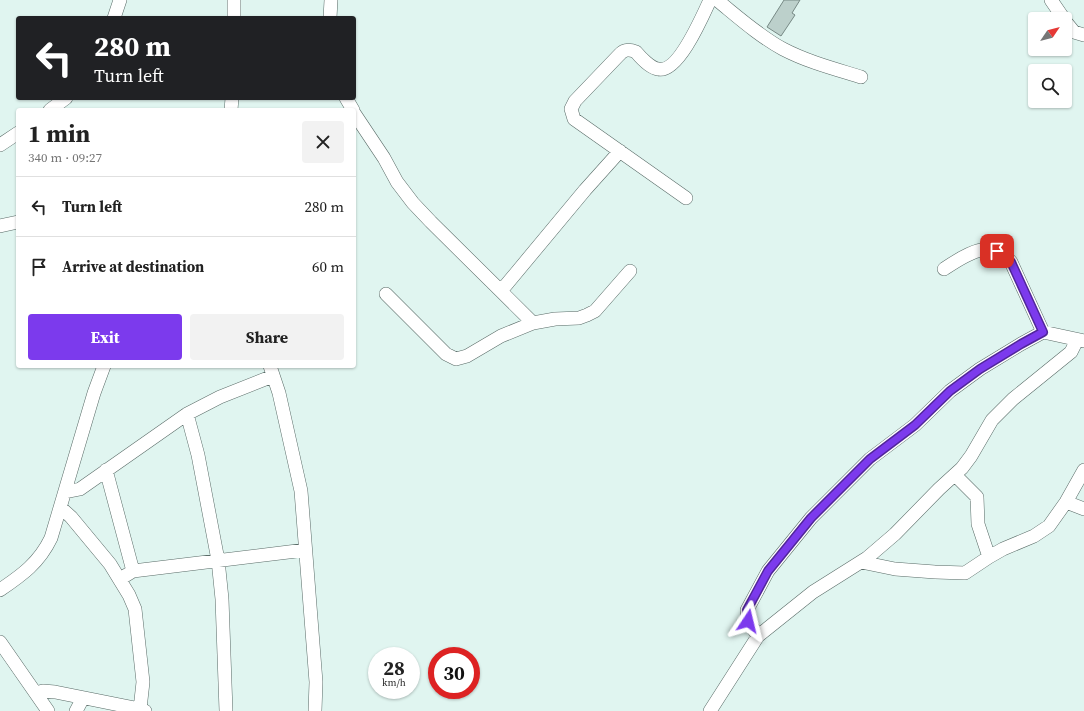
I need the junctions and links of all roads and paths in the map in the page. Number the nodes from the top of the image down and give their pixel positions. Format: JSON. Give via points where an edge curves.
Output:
{"nodes":[{"id":1,"x":120,"y":0,"type":"edge"},
{"id":2,"x":234,"y":0,"type":"edge"},
{"id":3,"x":331,"y":0,"type":"edge"},
{"id":4,"x":710,"y":0,"type":"edge"},
{"id":5,"x":717,"y":0,"type":"edge"},
{"id":6,"x":1051,"y":0,"type":"edge"},
{"id":7,"x":1059,"y":12,"type":"edge"},
{"id":8,"x":115,"y":16,"type":"edge"},
{"id":9,"x":234,"y":16,"type":"edge"},
{"id":10,"x":330,"y":16,"type":"edge"},
{"id":11,"x":1072,"y":30,"type":"edge"},
{"id":12,"x":1084,"y":35,"type":"edge"},
{"id":13,"x":861,"y":78,"type":"dead end"},
{"id":14,"x":63,"y":100,"type":"edge"},
{"id":15,"x":53,"y":108,"type":"edge"},
{"id":16,"x":356,"y":116,"type":"edge"},
{"id":17,"x":16,"y":133,"type":"edge"},
{"id":18,"x":0,"y":145,"type":"edge"},
{"id":19,"x":620,"y":151,"type":"junction"},
{"id":20,"x":686,"y":198,"type":"dead end"},
{"id":21,"x":16,"y":222,"type":"edge"},
{"id":22,"x":0,"y":226,"type":"edge"},
{"id":23,"x":944,"y":269,"type":"dead end"},
{"id":24,"x":630,"y":271,"type":"dead end"},
{"id":25,"x":501,"y":290,"type":"junction"},
{"id":26,"x":386,"y":294,"type":"dead end"},
{"id":27,"x":533,"y":323,"type":"junction"},
{"id":28,"x":1043,"y":332,"type":"junction"},
{"id":29,"x":1081,"y":341,"type":"edge"},
{"id":30,"x":103,"y":368,"type":"edge"},
{"id":31,"x":272,"y":371,"type":"edge"},
{"id":32,"x":187,"y":414,"type":"junction"},
{"id":33,"x":106,"y":470,"type":"junction"},
{"id":34,"x":1084,"y":470,"type":"edge"},
{"id":35,"x":955,"y":475,"type":"junction"},
{"id":36,"x":65,"y":492,"type":"junction"},
{"id":37,"x":1066,"y":502,"type":"junction"},
{"id":38,"x":60,"y":508,"type":"junction"},
{"id":39,"x":1084,"y":509,"type":"edge"},
{"id":40,"x":305,"y":550,"type":"junction"},
{"id":41,"x":988,"y":558,"type":"junction"},
{"id":42,"x":218,"y":560,"type":"junction"},
{"id":43,"x":861,"y":562,"type":"junction"},
{"id":44,"x":133,"y":571,"type":"junction"},
{"id":45,"x":120,"y":578,"type":"junction"},
{"id":46,"x":0,"y":590,"type":"edge"},
{"id":47,"x":758,"y":636,"type":"junction"},
{"id":48,"x":0,"y":642,"type":"edge"},
{"id":49,"x":36,"y":693,"type":"junction"},
{"id":50,"x":83,"y":698,"type":"junction"},
{"id":51,"x":143,"y":710,"type":"edge"},
{"id":52,"x":48,"y":711,"type":"edge"},
{"id":53,"x":76,"y":711,"type":"edge"},
{"id":54,"x":226,"y":711,"type":"edge"},
{"id":55,"x":315,"y":711,"type":"edge"},
{"id":56,"x":710,"y":711,"type":"edge"}],
"edges":[{"from":1,"to":8,"type":"street"},
{"from":2,"to":9,"type":"street"},
{"from":3,"to":10,"type":"street"},
{"from":4,"to":19,"type":"street","via":[[680,56],[669,67],[662,70],[655,68],[636,52],[625,50],[572,105],[574,119]]},
{"from":5,"to":13,"type":"street","via":[[783,49]]},
{"from":6,"to":7,"type":"street"},
{"from":11,"to":12,"type":"street"},
{"from":14,"to":15,"type":"street"},
{"from":16,"to":25,"type":"street","via":[[413,203]]},
{"from":17,"to":18,"type":"street"},
{"from":19,"to":20,"type":"street"},
{"from":19,"to":25,"type":"street"},
{"from":21,"to":22,"type":"street"},
{"from":23,"to":28,"type":"street","via":[[975,252],[991,249],[1007,257]]},
{"from":24,"to":27,"type":"street","via":[[595,311],[579,318]]},
{"from":25,"to":27,"type":"street"},
{"from":26,"to":27,"type":"street","via":[[446,354],[456,359]]},
{"from":28,"to":29,"type":"street"},
{"from":28,"to":47,"type":"street","via":[[980,369],[950,391],[915,425],[870,459],[811,518],[768,571],[747,610],[748,621]]},
{"from":29,"to":35,"type":"street","via":[[992,420],[971,456]]},
{"from":30,"to":36,"type":"street"},
{"from":31,"to":32,"type":"street"},
{"from":31,"to":40,"type":"street","via":[[300,491]]},
{"from":32,"to":33,"type":"street"},
{"from":32,"to":42,"type":"street","via":[[198,456]]},
{"from":33,"to":36,"type":"street","via":[[80,489]]},
{"from":33,"to":44,"type":"street"},
{"from":34,"to":37,"type":"street"},
{"from":35,"to":41,"type":"street","via":[[977,497],[978,524]]},
{"from":35,"to":43,"type":"street","via":[[895,534]]},
{"from":36,"to":38,"type":"street"},
{"from":37,"to":39,"type":"street"},
{"from":37,"to":41,"type":"street","via":[[1049,526]]},
{"from":38,"to":45,"type":"street","via":[[86,534]]},
{"from":38,"to":46,"type":"street","via":[[45,551],[30,568]]},
{"from":40,"to":42,"type":"street"},
{"from":40,"to":55,"type":"street","via":[[316,682]]},
{"from":41,"to":43,"type":"street","via":[[965,573],[894,569]]},
{"from":42,"to":44,"type":"street"},
{"from":42,"to":54,"type":"street"},
{"from":43,"to":47,"type":"street","via":[[813,592]]},
{"from":44,"to":45,"type":"street"},
{"from":45,"to":51,"type":"street","via":[[135,609],[143,682]]},
{"from":47,"to":56,"type":"street"},
{"from":48,"to":49,"type":"street"},
{"from":49,"to":50,"type":"street","via":[[49,691]]},
{"from":49,"to":52,"type":"street"},
{"from":50,"to":51,"type":"street"},
{"from":50,"to":53,"type":"street"}]}
